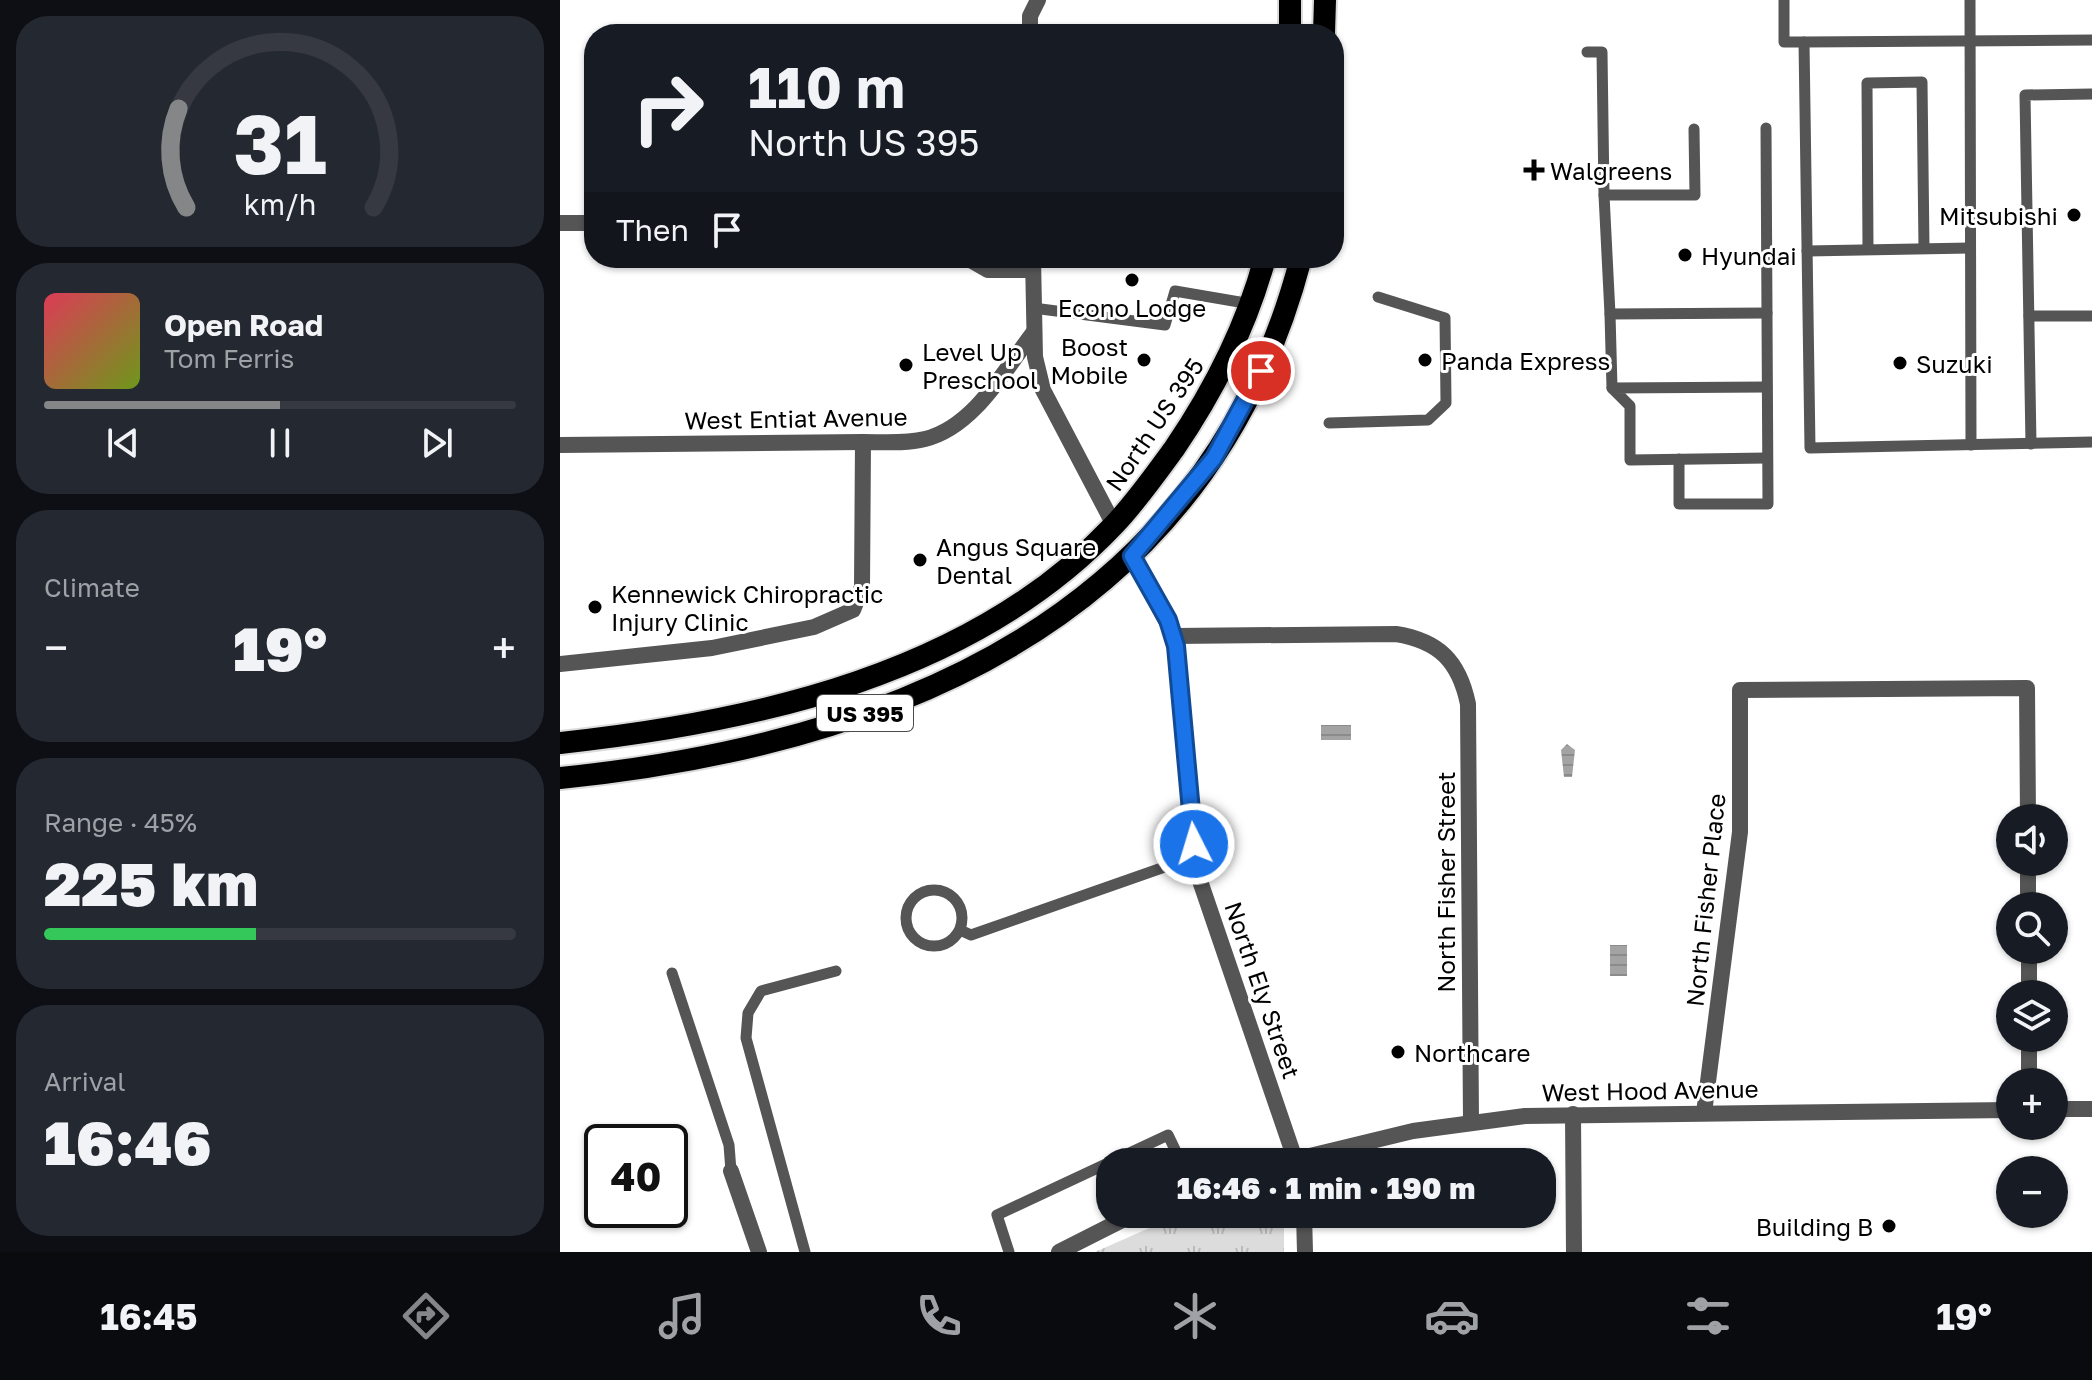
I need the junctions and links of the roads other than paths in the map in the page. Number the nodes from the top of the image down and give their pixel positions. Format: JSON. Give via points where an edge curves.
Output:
{"nodes":[{"id":1,"x":1290,"y":0,"type":"edge"},
{"id":2,"x":1325,"y":0,"type":"edge"},
{"id":3,"x":1784,"y":0,"type":"edge"},
{"id":4,"x":1970,"y":0,"type":"edge"},
{"id":5,"x":1033,"y":2,"type":"edge"},
{"id":6,"x":1031,"y":24,"type":"edge"},
{"id":7,"x":1290,"y":24,"type":"edge"},
{"id":8,"x":1324,"y":24,"type":"edge"},
{"id":9,"x":1970,"y":40,"type":"junction"},
{"id":10,"x":2092,"y":40,"type":"edge"},
{"id":11,"x":1804,"y":42,"type":"junction"},
{"id":12,"x":1587,"y":52,"type":"dead end"},
{"id":13,"x":2092,"y":94,"type":"edge"},
{"id":14,"x":1766,"y":128,"type":"dead end"},
{"id":15,"x":1694,"y":129,"type":"dead end"},
{"id":16,"x":1604,"y":195,"type":"junction"},
{"id":17,"x":560,"y":223,"type":"edge"},
{"id":18,"x":584,"y":223,"type":"edge"},
{"id":19,"x":1924,"y":248,"type":"junction"},
{"id":20,"x":1970,"y":248,"type":"junction"},
{"id":21,"x":1868,"y":249,"type":"junction"},
{"id":22,"x":1807,"y":251,"type":"junction"},
{"id":23,"x":1033,"y":268,"type":"edge"},
{"id":24,"x":1262,"y":268,"type":"edge"},
{"id":25,"x":1298,"y":268,"type":"edge"},
{"id":26,"x":1378,"y":297,"type":"dead end"},
{"id":27,"x":1251,"y":304,"type":"junction"},
{"id":28,"x":1033,"y":308,"type":"junction"},
{"id":29,"x":1767,"y":313,"type":"junction"},
{"id":30,"x":1610,"y":314,"type":"junction"},
{"id":31,"x":2029,"y":316,"type":"junction"},
{"id":32,"x":2092,"y":316,"type":"edge"},
{"id":33,"x":1034,"y":332,"type":"junction"},
{"id":34,"x":1767,"y":387,"type":"junction"},
{"id":35,"x":1612,"y":388,"type":"junction"},
{"id":36,"x":1329,"y":423,"type":"dead end"},
{"id":37,"x":863,"y":442,"type":"junction"},
{"id":38,"x":2092,"y":442,"type":"edge"},
{"id":39,"x":2031,"y":444,"type":"junction"},
{"id":40,"x":560,"y":445,"type":"edge"},
{"id":41,"x":1971,"y":445,"type":"junction"},
{"id":42,"x":1767,"y":458,"type":"junction"},
{"id":43,"x":1679,"y":459,"type":"junction"},
{"id":44,"x":1114,"y":525,"type":"junction"},
{"id":45,"x":1132,"y":556,"type":"junction"},
{"id":46,"x":1174,"y":636,"type":"junction"},
{"id":47,"x":560,"y":664,"type":"edge"},
{"id":48,"x":560,"y":743,"type":"edge"},
{"id":49,"x":560,"y":778,"type":"edge"},
{"id":50,"x":2028,"y":804,"type":"edge"},
{"id":51,"x":1196,"y":856,"type":"junction"},
{"id":52,"x":960,"y":930,"type":"junction"},
{"id":53,"x":836,"y":971,"type":"dead end"},
{"id":54,"x":672,"y":973,"type":"dead end"},
{"id":55,"x":2068,"y":1109,"type":"edge"},
{"id":56,"x":2092,"y":1109,"type":"edge"},
{"id":57,"x":1996,"y":1110,"type":"edge"},
{"id":58,"x":1704,"y":1113,"type":"junction"},
{"id":59,"x":1573,"y":1114,"type":"junction"},
{"id":60,"x":1471,"y":1121,"type":"junction"},
{"id":61,"x":1140,"y":1148,"type":"edge"},
{"id":62,"x":1174,"y":1148,"type":"edge"},
{"id":63,"x":1288,"y":1148,"type":"edge"},
{"id":64,"x":1350,"y":1148,"type":"edge"},
{"id":65,"x":1096,"y":1169,"type":"edge"},
{"id":66,"x":731,"y":1171,"type":"joint"},
{"id":67,"x":1106,"y":1228,"type":"edge"},
{"id":68,"x":1304,"y":1228,"type":"edge"},
{"id":69,"x":759,"y":1252,"type":"edge"},
{"id":70,"x":805,"y":1252,"type":"edge"},
{"id":71,"x":1009,"y":1252,"type":"edge"},
{"id":72,"x":1059,"y":1252,"type":"edge"},
{"id":73,"x":1305,"y":1252,"type":"edge"},
{"id":74,"x":1574,"y":1252,"type":"edge"}],
"edges":[{"from":1,"to":7,"type":"highway"},
{"from":2,"to":8,"type":"highway"},
{"from":3,"to":11,"type":"lane","via":[[1784,42]]},
{"from":4,"to":9,"type":"lane"},
{"from":5,"to":6,"type":"street"},
{"from":9,"to":10,"type":"lane"},
{"from":9,"to":11,"type":"lane"},
{"from":9,"to":20,"type":"lane"},
{"from":11,"to":22,"type":"lane"},
{"from":12,"to":16,"type":"lane","via":[[1602,52]]},
{"from":13,"to":31,"type":"lane","via":[[2025,95]]},
{"from":14,"to":29,"type":"lane"},
{"from":15,"to":16,"type":"lane","via":[[1695,195]]},
{"from":16,"to":30,"type":"lane"},
{"from":17,"to":18,"type":"street"},
{"from":19,"to":20,"type":"lane"},
{"from":19,"to":21,"type":"lane"},
{"from":19,"to":21,"type":"lane","via":[[1922,82],[1867,83]]},
{"from":20,"to":41,"type":"lane"},
{"from":21,"to":22,"type":"lane"},
{"from":22,"to":41,"type":"lane","via":[[1810,448]]},
{"from":23,"to":28,"type":"street"},
{"from":24,"to":27,"type":"highway","name":"North US 395","number":"US 395"},
{"from":25,"to":45,"type":"highway","number":"US 395","via":[[1277,334],[1233,426],[1189,492]]},
{"from":26,"to":36,"type":"lane","via":[[1445,318],[1446,403],[1428,420]]},
{"from":27,"to":28,"type":"lane","via":[[1175,291],[1165,325]]},
{"from":27,"to":44,"type":"highway","name":"North US 395","number":"US 395","via":[[1206,401]]},
{"from":28,"to":33,"type":"street"},
{"from":29,"to":30,"type":"lane"},
{"from":29,"to":34,"type":"lane"},
{"from":30,"to":35,"type":"lane"},
{"from":31,"to":32,"type":"lane"},
{"from":31,"to":39,"type":"lane"},
{"from":33,"to":37,"type":"street","name":"West Entiat Avenue","via":[[986,394],[946,432],[918,440]]},
{"from":33,"to":44,"type":"street","via":[[1038,374],[1048,404]]},
{"from":34,"to":35,"type":"lane"},
{"from":34,"to":42,"type":"lane"},
{"from":35,"to":43,"type":"lane","via":[[1630,406],[1630,460]]},
{"from":37,"to":40,"type":"street","name":"West Entiat Avenue"},
{"from":37,"to":47,"type":"street","via":[[862,580],[856,606],[848,614],[769,638]]},
{"from":38,"to":39,"type":"lane"},
{"from":39,"to":41,"type":"lane"},
{"from":42,"to":43,"type":"lane"},
{"from":42,"to":43,"type":"lane","via":[[1768,504],[1679,504]]},
{"from":44,"to":48,"type":"highway","number":"US 395","via":[[1002,616],[877,674],[729,717]]},
{"from":45,"to":46,"type":"street","name":"North Ely Street"},
{"from":45,"to":49,"type":"highway","number":"US 395","via":[[1029,637],[908,698],[753,746]]},
{"from":46,"to":51,"type":"street","name":"North Ely Street"},
{"from":46,"to":60,"type":"street","name":"North Fisher Street","via":[[1396,634],[1430,642],[1458,671],[1468,704]]},
{"from":50,"to":58,"type":"street","name":"North Fisher Place","via":[[2027,688],[1740,690],[1740,832]]},
{"from":51,"to":52,"type":"lane","via":[[971,935]]},
{"from":51,"to":63,"type":"street","name":"North Ely Street"},
{"from":52,"to":52,"type":"lane","via":[[962,912],[946,892],[920,893],[908,906],[909,932],[922,944],[948,943]]},
{"from":53,"to":70,"type":"lane","via":[[761,991],[748,1013],[746,1038]]},
{"from":54,"to":66,"type":"lane","via":[[729,1145]]},
{"from":55,"to":56,"type":"street"},
{"from":57,"to":58,"type":"street","name":"West Hood Avenue"},
{"from":58,"to":59,"type":"street","name":"West Hood Avenue"},
{"from":59,"to":60,"type":"street","name":"West Hood Avenue"},
{"from":59,"to":74,"type":"street"},
{"from":60,"to":64,"type":"street","name":"West Hood Avenue"},
{"from":61,"to":62,"type":"lane","via":[[1168,1135]]},
{"from":65,"to":71,"type":"lane","via":[[997,1215]]},
{"from":66,"to":69,"type":"street"},
{"from":67,"to":72,"type":"street"},
{"from":68,"to":73,"type":"street"}]}
